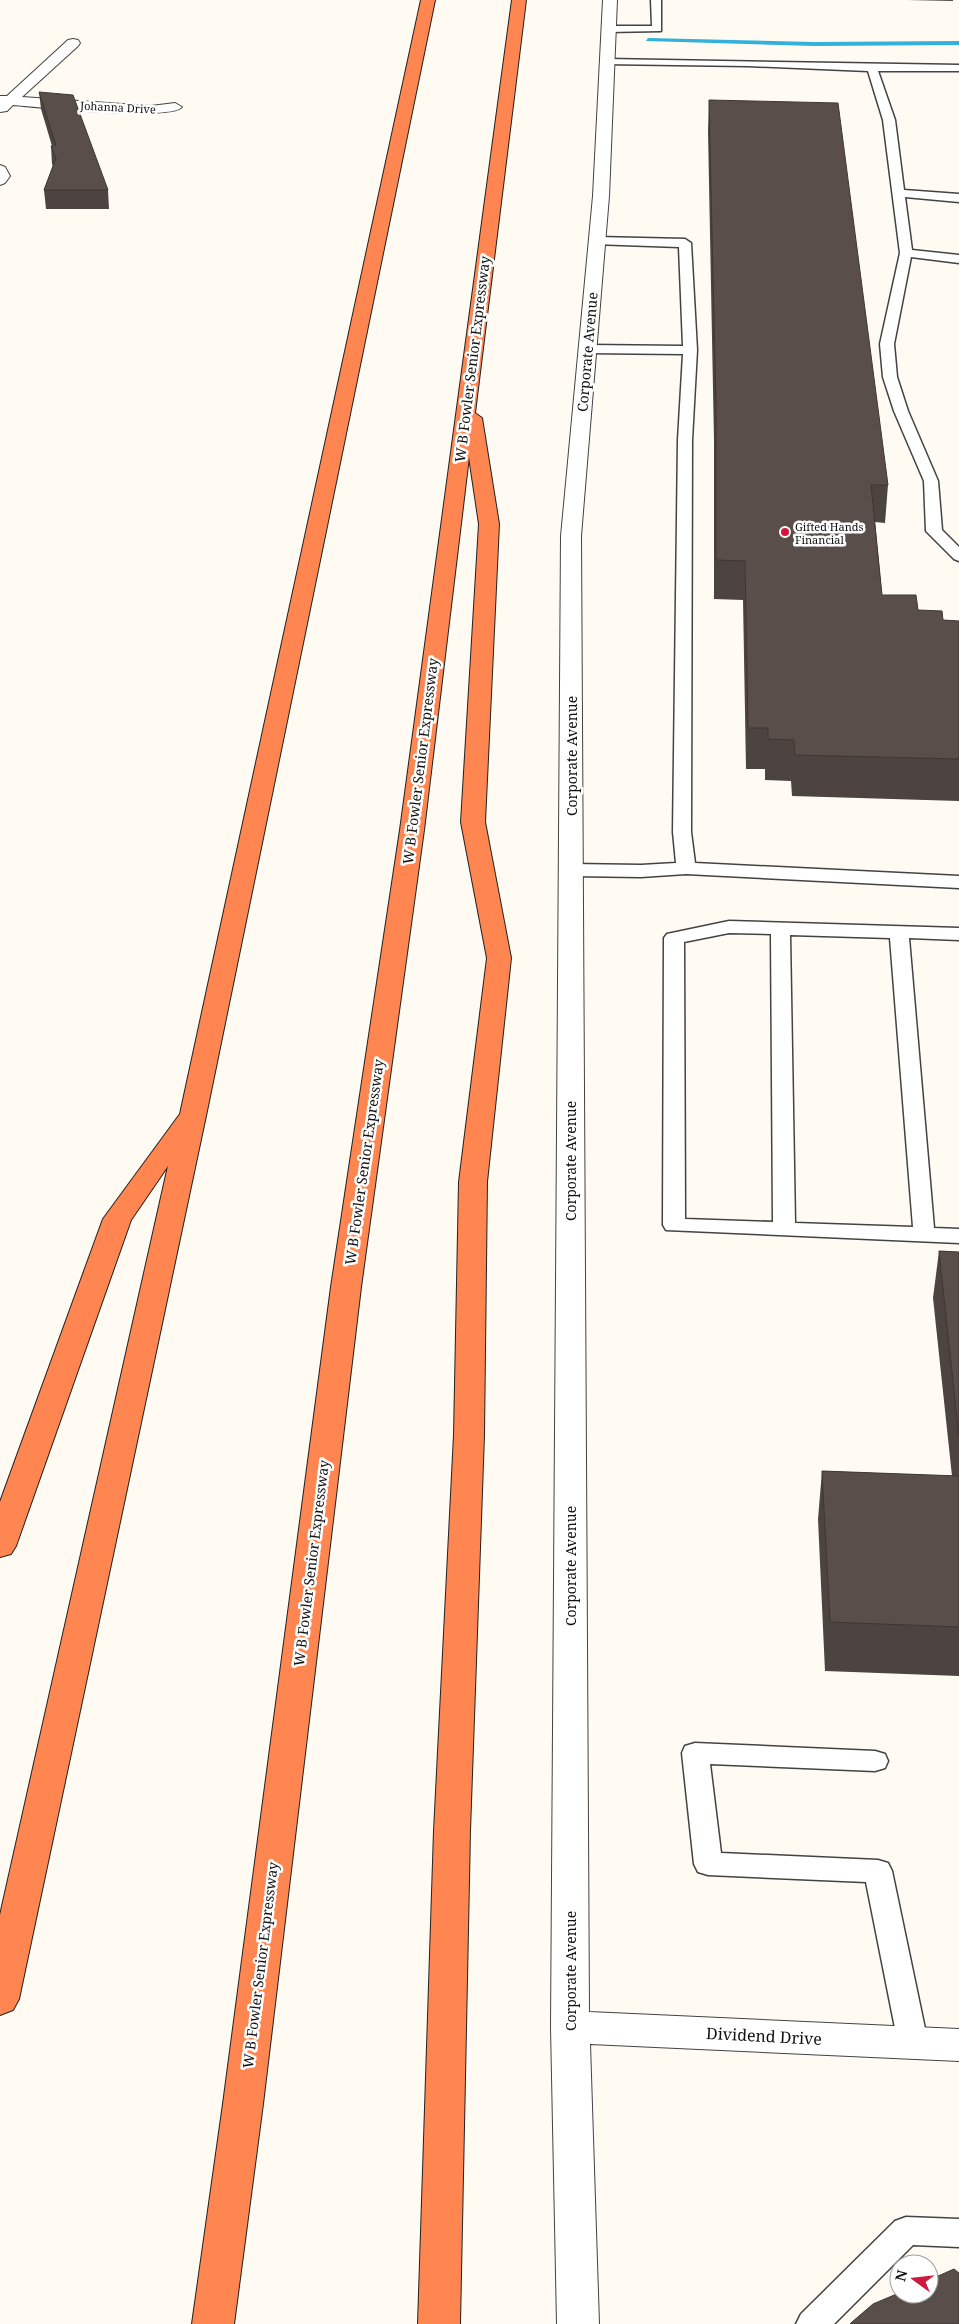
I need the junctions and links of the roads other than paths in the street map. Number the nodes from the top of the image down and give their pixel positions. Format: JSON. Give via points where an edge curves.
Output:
{"nodes":[{"id":1,"x":428,"y":0,"type":"edge"},
{"id":2,"x":519,"y":0,"type":"edge"},
{"id":3,"x":610,"y":0,"type":"edge"},
{"id":4,"x":656,"y":0,"type":"edge"},
{"id":5,"x":608,"y":29,"type":"junction"},
{"id":6,"x":73,"y":43,"type":"dead end"},
{"id":7,"x":607,"y":62,"type":"junction"},
{"id":8,"x":872,"y":68,"type":"junction"},
{"id":9,"x":959,"y":68,"type":"edge"},
{"id":10,"x":3,"y":104,"type":"edge"},
{"id":11,"x":175,"y":108,"type":"dead end"},
{"id":12,"x":0,"y":170,"type":"edge"},
{"id":13,"x":0,"y":180,"type":"edge"},
{"id":14,"x":897,"y":193,"type":"junction"},
{"id":15,"x":959,"y":198,"type":"edge"},
{"id":16,"x":597,"y":241,"type":"junction"},
{"id":17,"x":906,"y":253,"type":"junction"},
{"id":18,"x":959,"y":259,"type":"edge"},
{"id":19,"x":587,"y":349,"type":"junction"},
{"id":20,"x":690,"y":350,"type":"junction"},
{"id":21,"x":468,"y":384,"type":"junction"},
{"id":22,"x":959,"y":556,"type":"edge"},
{"id":23,"x":686,"y":868,"type":"junction"},
{"id":24,"x":571,"y":870,"type":"junction"},
{"id":25,"x":959,"y":882,"type":"edge"},
{"id":26,"x":780,"y":929,"type":"junction"},
{"id":27,"x":899,"y":932,"type":"junction"},
{"id":28,"x":959,"y":934,"type":"edge"},
{"id":29,"x":194,"y":1111,"type":"junction"},
{"id":30,"x":784,"y":1229,"type":"junction"},
{"id":31,"x":924,"y":1234,"type":"junction"},
{"id":32,"x":959,"y":1236,"type":"edge"},
{"id":33,"x":0,"y":1546,"type":"edge"},
{"id":34,"x":875,"y":1761,"type":"dead end"},
{"id":35,"x":0,"y":1999,"type":"edge"},
{"id":36,"x":570,"y":2027,"type":"junction"},
{"id":37,"x":913,"y":2043,"type":"junction"},
{"id":38,"x":959,"y":2045,"type":"edge"},
{"id":39,"x":959,"y":2233,"type":"edge"},
{"id":40,"x":212,"y":2324,"type":"edge"},
{"id":41,"x":439,"y":2324,"type":"edge"},
{"id":42,"x":578,"y":2324,"type":"edge"},
{"id":43,"x":812,"y":2324,"type":"edge"}],
"edges":[{"from":1,"to":29,"type":"highway"},
{"from":2,"to":21,"type":"highway","name":"W B Fowler Senior Expressway"},
{"from":3,"to":5,"type":"street","name":"Corporate Avenue"},
{"from":4,"to":5,"type":"lane","via":[[657,29]]},
{"from":5,"to":7,"type":"street","name":"Corporate Avenue"},
{"from":6,"to":10,"type":"street"},
{"from":7,"to":8,"type":"lane"},
{"from":7,"to":16,"type":"street","name":"Corporate Avenue"},
{"from":8,"to":9,"type":"lane"},
{"from":8,"to":14,"type":"lane","via":[[889,120]]},
{"from":10,"to":11,"type":"street","name":"Johanna Drive","via":[[151,110]]},
{"from":12,"to":13,"type":"street"},
{"from":14,"to":15,"type":"lane"},
{"from":14,"to":17,"type":"lane"},
{"from":16,"to":19,"type":"street","name":"Corporate Avenue"},
{"from":16,"to":20,"type":"lane","via":[[685,243]]},
{"from":17,"to":18,"type":"lane"},
{"from":17,"to":22,"type":"lane","via":[[887,344],[890,377],[931,481],[934,531]]},
{"from":19,"to":20,"type":"lane"},
{"from":19,"to":24,"type":"street","name":"Corporate Avenue","via":[[571,536]]},
{"from":20,"to":23,"type":"lane","via":[[684,519],[682,832]]},
{"from":21,"to":40,"type":"highway","name":"W B Fowler Senior Expressway","via":[[412,830],[346,1287],[243,2104]]},
{"from":21,"to":41,"type":"highway","via":[[488,524],[473,822],[499,958],[473,1182],[469,1435],[452,1831]]},
{"from":23,"to":24,"type":"lane"},
{"from":23,"to":25,"type":"lane"},
{"from":24,"to":36,"type":"street","name":"Corporate Avenue"},
{"from":26,"to":27,"type":"lane"},
{"from":26,"to":30,"type":"lane"},
{"from":26,"to":30,"type":"lane","via":[[729,928],[674,938],[674,1225]]},
{"from":27,"to":28,"type":"lane"},
{"from":27,"to":31,"type":"lane"},
{"from":29,"to":33,"type":"highway","via":[[117,1219]]},
{"from":29,"to":35,"type":"highway"},
{"from":30,"to":31,"type":"lane"},
{"from":31,"to":32,"type":"lane"},
{"from":34,"to":37,"type":"lane","via":[[695,1753],[708,1864],[878,1872]]},
{"from":36,"to":37,"type":"street","name":"Dividend Drive"},
{"from":36,"to":42,"type":"street","name":"Corporate Avenue"},
{"from":37,"to":38,"type":"street","name":"Dividend Drive"},
{"from":39,"to":43,"type":"lane","via":[[906,2231]]}]}
